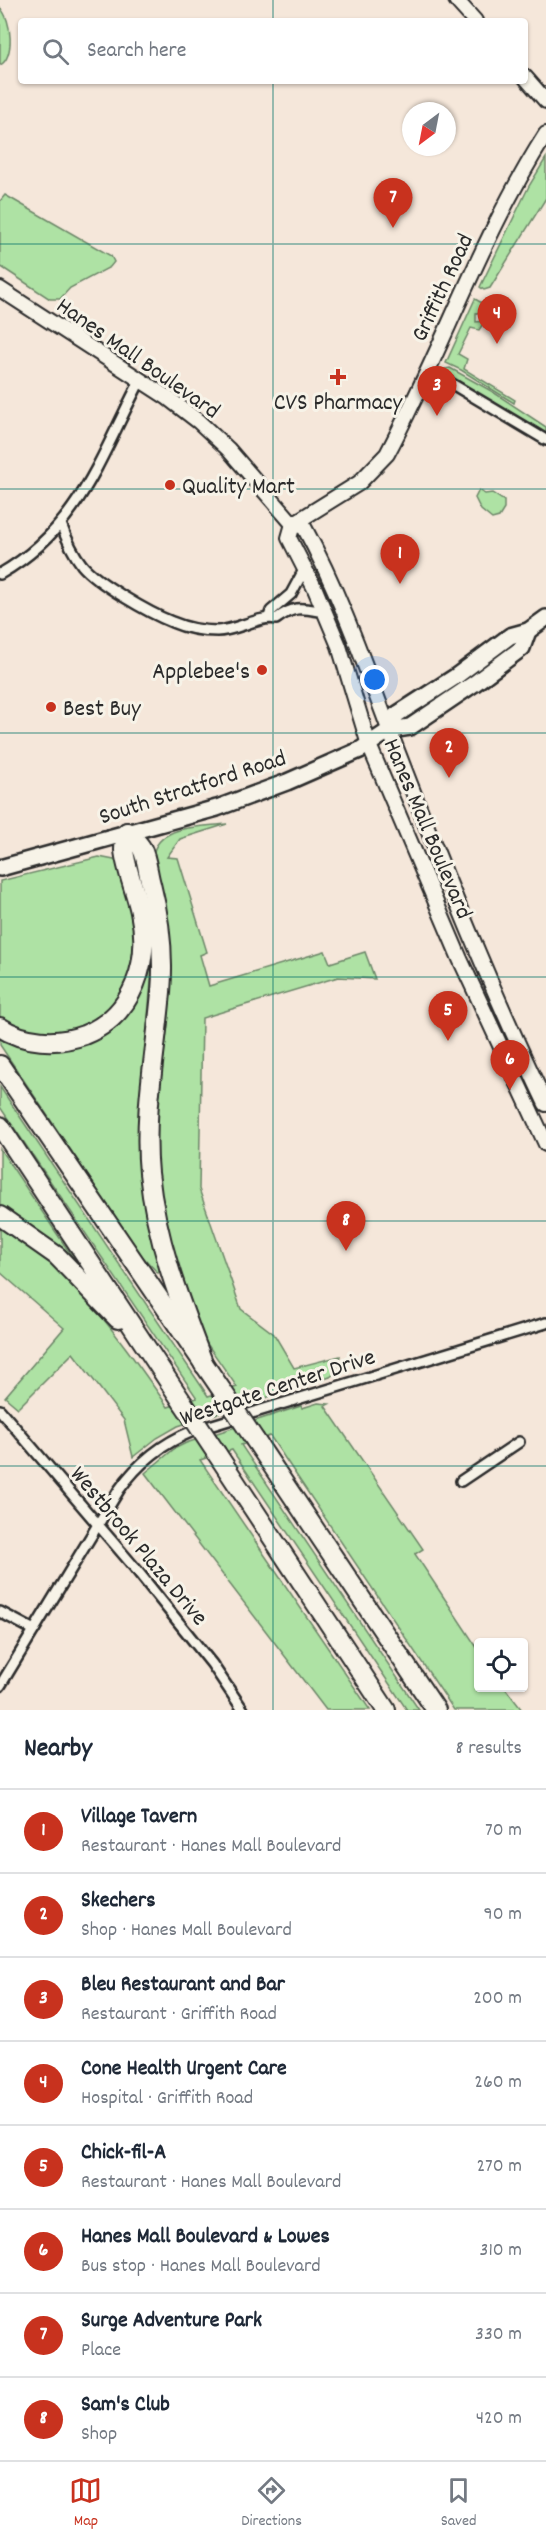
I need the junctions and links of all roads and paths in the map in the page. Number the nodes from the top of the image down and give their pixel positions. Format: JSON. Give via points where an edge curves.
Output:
{"nodes":[{"id":1,"x":456,"y":0,"type":"edge"},
{"id":2,"x":472,"y":18,"type":"edge"},
{"id":3,"x":528,"y":81,"type":"edge"},
{"id":4,"x":546,"y":101,"type":"edge"},
{"id":5,"x":546,"y":134,"type":"edge"},
{"id":6,"x":0,"y":289,"type":"edge"},
{"id":7,"x":427,"y":369,"type":"junction"},
{"id":8,"x":140,"y":381,"type":"junction"},
{"id":9,"x":546,"y":440,"type":"edge"},
{"id":10,"x":61,"y":524,"type":"junction"},
{"id":11,"x":293,"y":524,"type":"junction"},
{"id":12,"x":305,"y":568,"type":"junction"},
{"id":13,"x":0,"y":574,"type":"edge"},
{"id":14,"x":324,"y":612,"type":"junction"},
{"id":15,"x":269,"y":617,"type":"junction"},
{"id":16,"x":546,"y":618,"type":"edge"},
{"id":17,"x":390,"y":730,"type":"junction"},
{"id":18,"x":369,"y":745,"type":"junction"},
{"id":19,"x":127,"y":832,"type":"junction"},
{"id":20,"x":0,"y":868,"type":"edge"},
{"id":21,"x":0,"y":1027,"type":"edge"},
{"id":22,"x":0,"y":1065,"type":"edge"},
{"id":23,"x":546,"y":1104,"type":"edge"},
{"id":24,"x":0,"y":1126,"type":"edge"},
{"id":25,"x":546,"y":1144,"type":"edge"},
{"id":26,"x":0,"y":1216,"type":"edge"},
{"id":27,"x":546,"y":1323,"type":"edge"},
{"id":28,"x":141,"y":1341,"type":"junction"},
{"id":29,"x":204,"y":1365,"type":"junction"},
{"id":30,"x":0,"y":1410,"type":"edge"},
{"id":31,"x":519,"y":1442,"type":"dead end"},
{"id":32,"x":461,"y":1481,"type":"dead end"},
{"id":33,"x":97,"y":1524,"type":"junction"},
{"id":34,"x":0,"y":1612,"type":"edge"},
{"id":35,"x":34,"y":1630,"type":"junction"},
{"id":36,"x":0,"y":1686,"type":"edge"},
{"id":37,"x":243,"y":1710,"type":"edge"},
{"id":38,"x":386,"y":1710,"type":"edge"},
{"id":39,"x":436,"y":1710,"type":"edge"}],
"edges":[{"from":1,"to":2,"type":"main road"},
{"from":3,"to":4,"type":"main road"},
{"from":5,"to":7,"type":"main road","name":"Griffith Road","via":[[498,220]]},
{"from":6,"to":8,"type":"main road","name":"Hanes Mall Boulevard"},
{"from":7,"to":9,"type":"street"},
{"from":7,"to":11,"type":"main road","name":"Griffith Road","via":[[379,464],[359,483]]},
{"from":8,"to":10,"type":"street","via":[[91,481]]},
{"from":8,"to":11,"type":"main road","name":"Hanes Mall Boulevard","via":[[207,429]]},
{"from":10,"to":13,"type":"street","via":[[32,552]]},
{"from":10,"to":15,"type":"street","via":[[74,553],[100,582],[172,622],[219,631]]},
{"from":11,"to":12,"type":"main road","name":"Hanes Mall Boulevard","via":[[289,538]]},
{"from":11,"to":17,"type":"main road","name":"Hanes Mall Boulevard","via":[[304,527],[321,558]]},
{"from":12,"to":14,"type":"main road","name":"Hanes Mall Boulevard"},
{"from":12,"to":15,"type":"street","via":[[291,594]]},
{"from":14,"to":15,"type":"street","via":[[296,608],[276,619]]},
{"from":14,"to":18,"type":"main road","name":"Hanes Mall Boulevard","via":[[339,646]]},
{"from":16,"to":17,"type":"main road","name":"South Stratford Road","via":[[528,631],[510,636],[396,715]]},
{"from":17,"to":18,"type":"main road","name":"South Stratford Road"},
{"from":17,"to":23,"type":"main road","name":"Hanes Mall Boulevard","via":[[470,936]]},
{"from":18,"to":19,"type":"main road","name":"South Stratford Road","via":[[287,782]]},
{"from":18,"to":25,"type":"main road","name":"Hanes Mall Boulevard","via":[[460,959]]},
{"from":19,"to":20,"type":"main road","name":"South Stratford Road"},
{"from":19,"to":21,"type":"highway","via":[[124,850],[141,915],[144,944],[137,980],[125,1003],[102,1025],[76,1037],[30,1039]]},
{"from":19,"to":29,"type":"highway","via":[[142,849],[155,899],[162,964],[152,1068],[149,1174],[161,1245]]},
{"from":22,"to":29,"type":"highway"},
{"from":24,"to":28,"type":"highway"},
{"from":26,"to":28,"type":"highway","via":[[57,1256]]},
{"from":27,"to":33,"type":"street","name":"Westgate Center Drive","via":[[183,1435],[134,1471]]},
{"from":28,"to":38,"type":"highway","bridge":true},
{"from":29,"to":39,"type":"highway","bridge":true},
{"from":30,"to":33,"type":"street","name":"Westbrook Plaza Drive"},
{"from":31,"to":32,"type":"street"},
{"from":33,"to":35,"type":"street","name":"Westgate Center Drive"},
{"from":33,"to":37,"type":"street","name":"Westbrook Plaza Drive","via":[[212,1664]]},
{"from":34,"to":35,"type":"street"},
{"from":35,"to":36,"type":"street","name":"Westgate Center Drive"}]}
